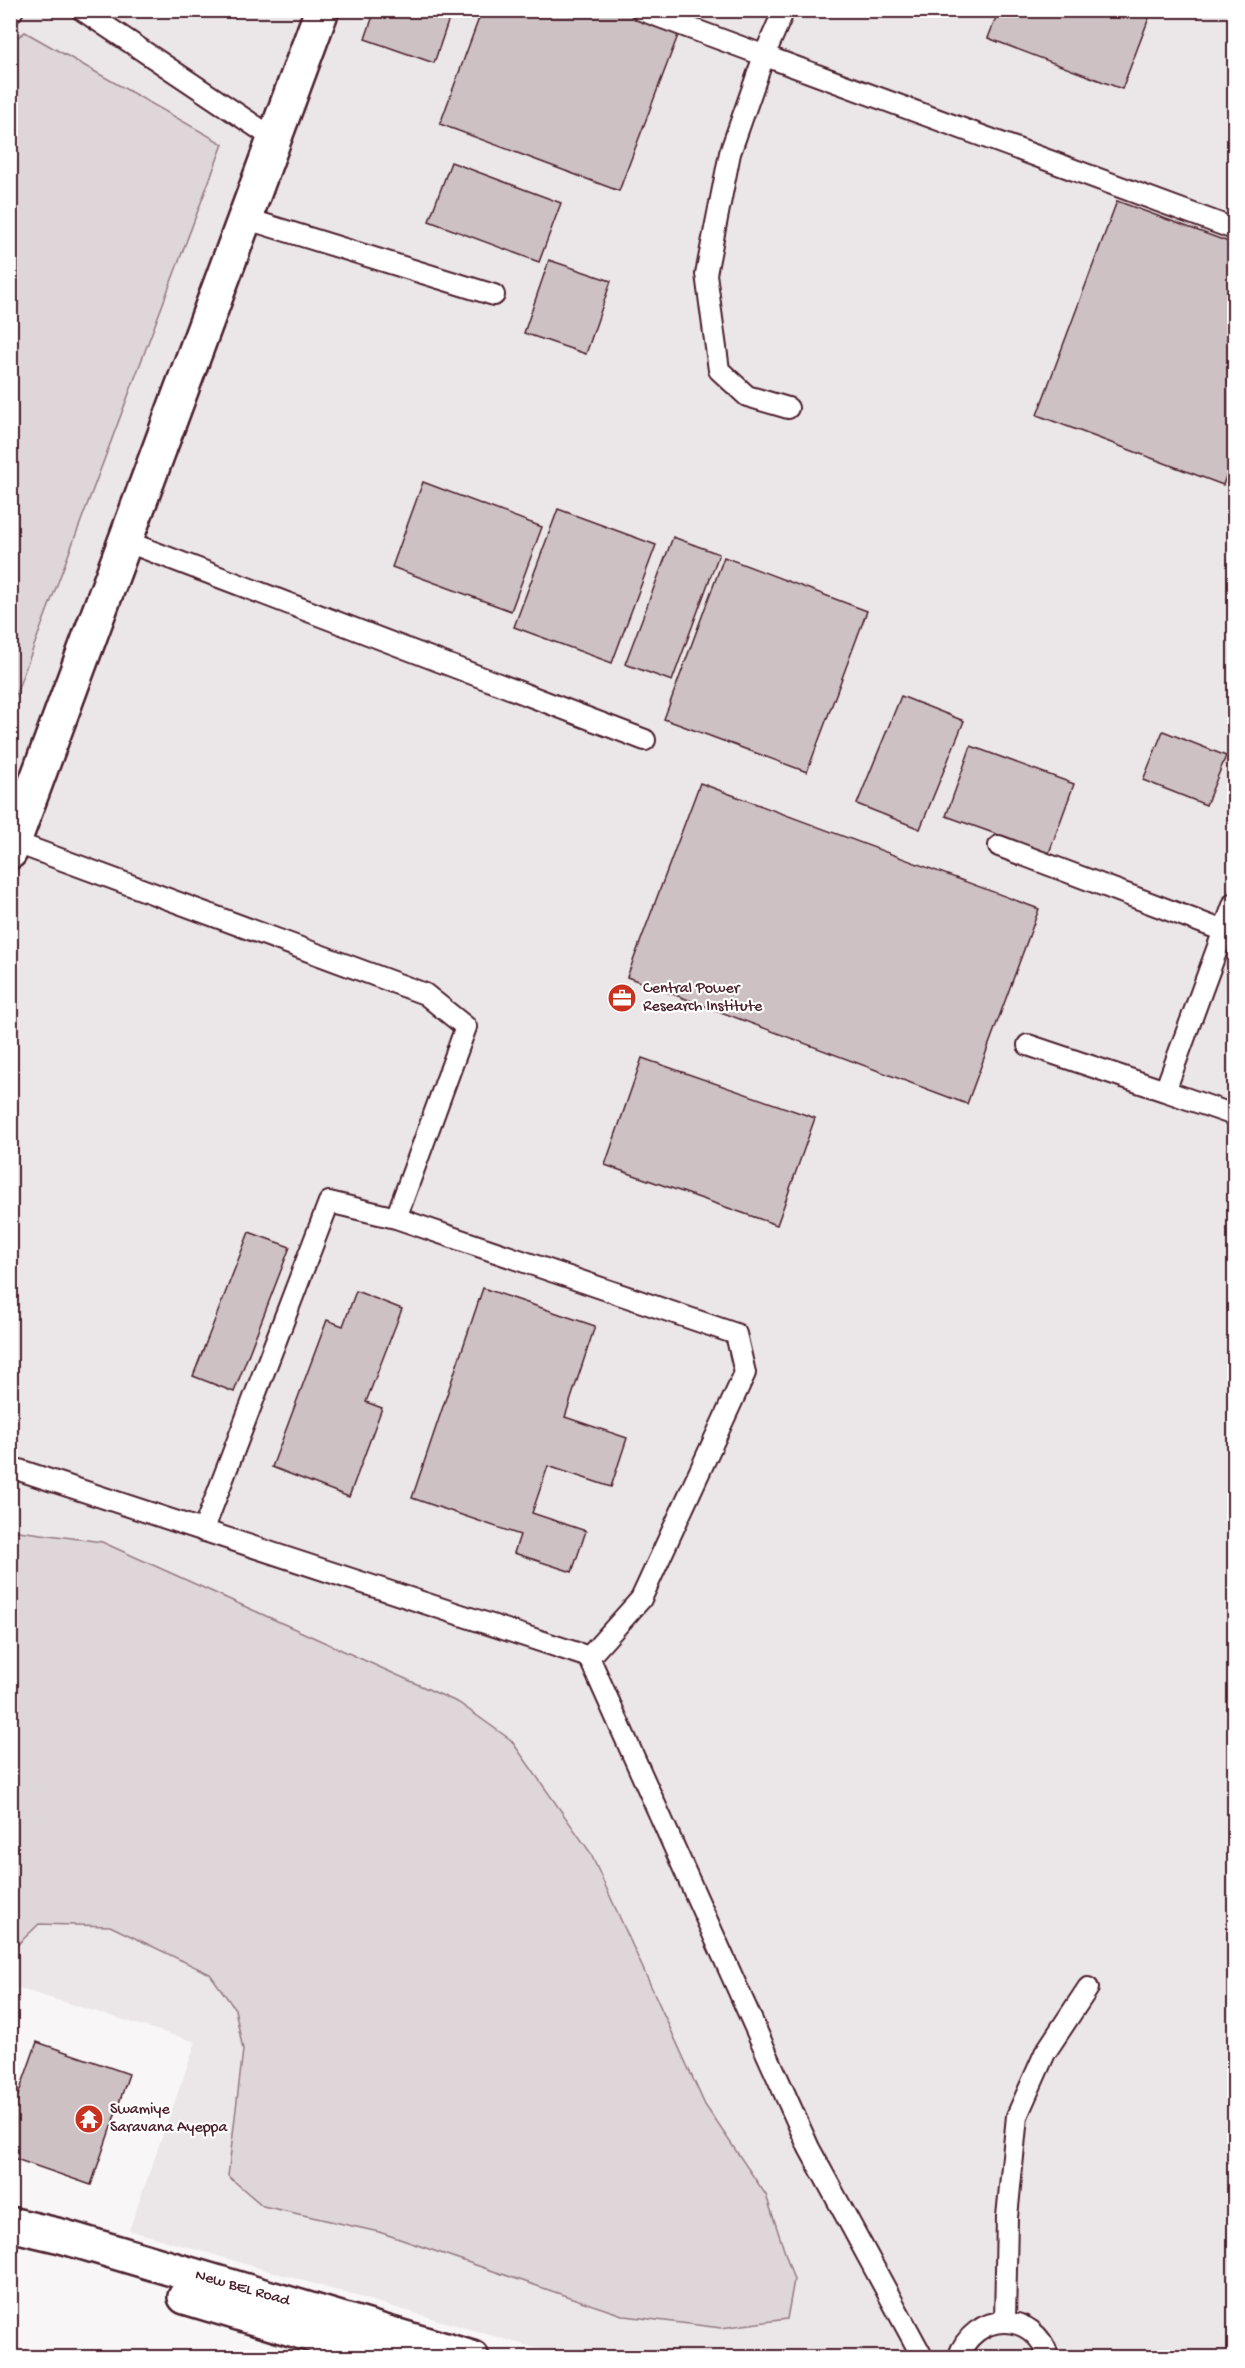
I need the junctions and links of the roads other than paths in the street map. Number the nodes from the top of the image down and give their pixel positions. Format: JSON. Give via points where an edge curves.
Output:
{"nodes":[{"id":1,"x":82,"y":10,"type":"edge"},
{"id":2,"x":322,"y":10,"type":"edge"},
{"id":3,"x":641,"y":10,"type":"edge"},
{"id":4,"x":784,"y":10,"type":"edge"},
{"id":5,"x":764,"y":56,"type":"junction"},
{"id":6,"x":273,"y":138,"type":"junction"},
{"id":7,"x":244,"y":218,"type":"junction"},
{"id":8,"x":1234,"y":229,"type":"edge"},
{"id":9,"x":494,"y":295,"type":"dead end"},
{"id":10,"x":788,"y":408,"type":"dead end"},
{"id":11,"x":125,"y":540,"type":"junction"},
{"id":12,"x":645,"y":740,"type":"dead end"},
{"id":13,"x":999,"y":846,"type":"dead end"},
{"id":14,"x":12,"y":847,"type":"edge"},
{"id":15,"x":1234,"y":903,"type":"edge"},
{"id":16,"x":1224,"y":931,"type":"junction"},
{"id":17,"x":1028,"y":1045,"type":"dead end"},
{"id":18,"x":1165,"y":1092,"type":"junction"},
{"id":19,"x":1234,"y":1114,"type":"edge"},
{"id":20,"x":396,"y":1218,"type":"junction"},
{"id":21,"x":10,"y":1467,"type":"edge"},
{"id":22,"x":203,"y":1531,"type":"junction"},
{"id":23,"x":589,"y":1657,"type":"junction"},
{"id":24,"x":1088,"y":1988,"type":"dead end"},
{"id":25,"x":10,"y":2224,"type":"edge"},
{"id":26,"x":10,"y":2247,"type":"edge"},
{"id":27,"x":1005,"y":2321,"type":"junction"},
{"id":28,"x":388,"y":2358,"type":"edge"},
{"id":29,"x":472,"y":2358,"type":"edge"},
{"id":30,"x":923,"y":2358,"type":"edge"},
{"id":31,"x":958,"y":2358,"type":"edge"},
{"id":32,"x":1049,"y":2358,"type":"edge"}],
"edges":[{"from":1,"to":6,"type":"lane"},
{"from":2,"to":6,"type":"street"},
{"from":3,"to":5,"type":"lane"},
{"from":4,"to":5,"type":"lane"},
{"from":5,"to":8,"type":"lane"},
{"from":5,"to":10,"type":"lane","via":[[730,153],[706,274],[719,370],[747,396]]},
{"from":6,"to":7,"type":"street"},
{"from":7,"to":9,"type":"lane"},
{"from":7,"to":11,"type":"street"},
{"from":11,"to":12,"type":"lane"},
{"from":11,"to":14,"type":"street"},
{"from":13,"to":16,"type":"lane"},
{"from":14,"to":20,"type":"lane","via":[[425,994],[466,1027]]},
{"from":15,"to":16,"type":"lane"},
{"from":16,"to":18,"type":"lane"},
{"from":17,"to":18,"type":"lane"},
{"from":18,"to":19,"type":"lane"},
{"from":20,"to":22,"type":"lane","via":[[330,1202]]},
{"from":20,"to":23,"type":"lane","via":[[736,1334],[745,1372],[641,1599]]},
{"from":21,"to":22,"type":"lane"},
{"from":22,"to":23,"type":"lane"},
{"from":23,"to":30,"type":"lane","via":[[809,2148]]},
{"from":24,"to":27,"type":"lane","via":[[1045,2053],[1017,2116],[1007,2217]]},
{"from":25,"to":29,"type":"street","name":"New BEL Road"},
{"from":26,"to":28,"type":"street","name":"New BEL Road"},
{"from":27,"to":31,"type":"lane","via":[[975,2331]]},
{"from":27,"to":32,"type":"lane","via":[[1032,2331]]}]}
